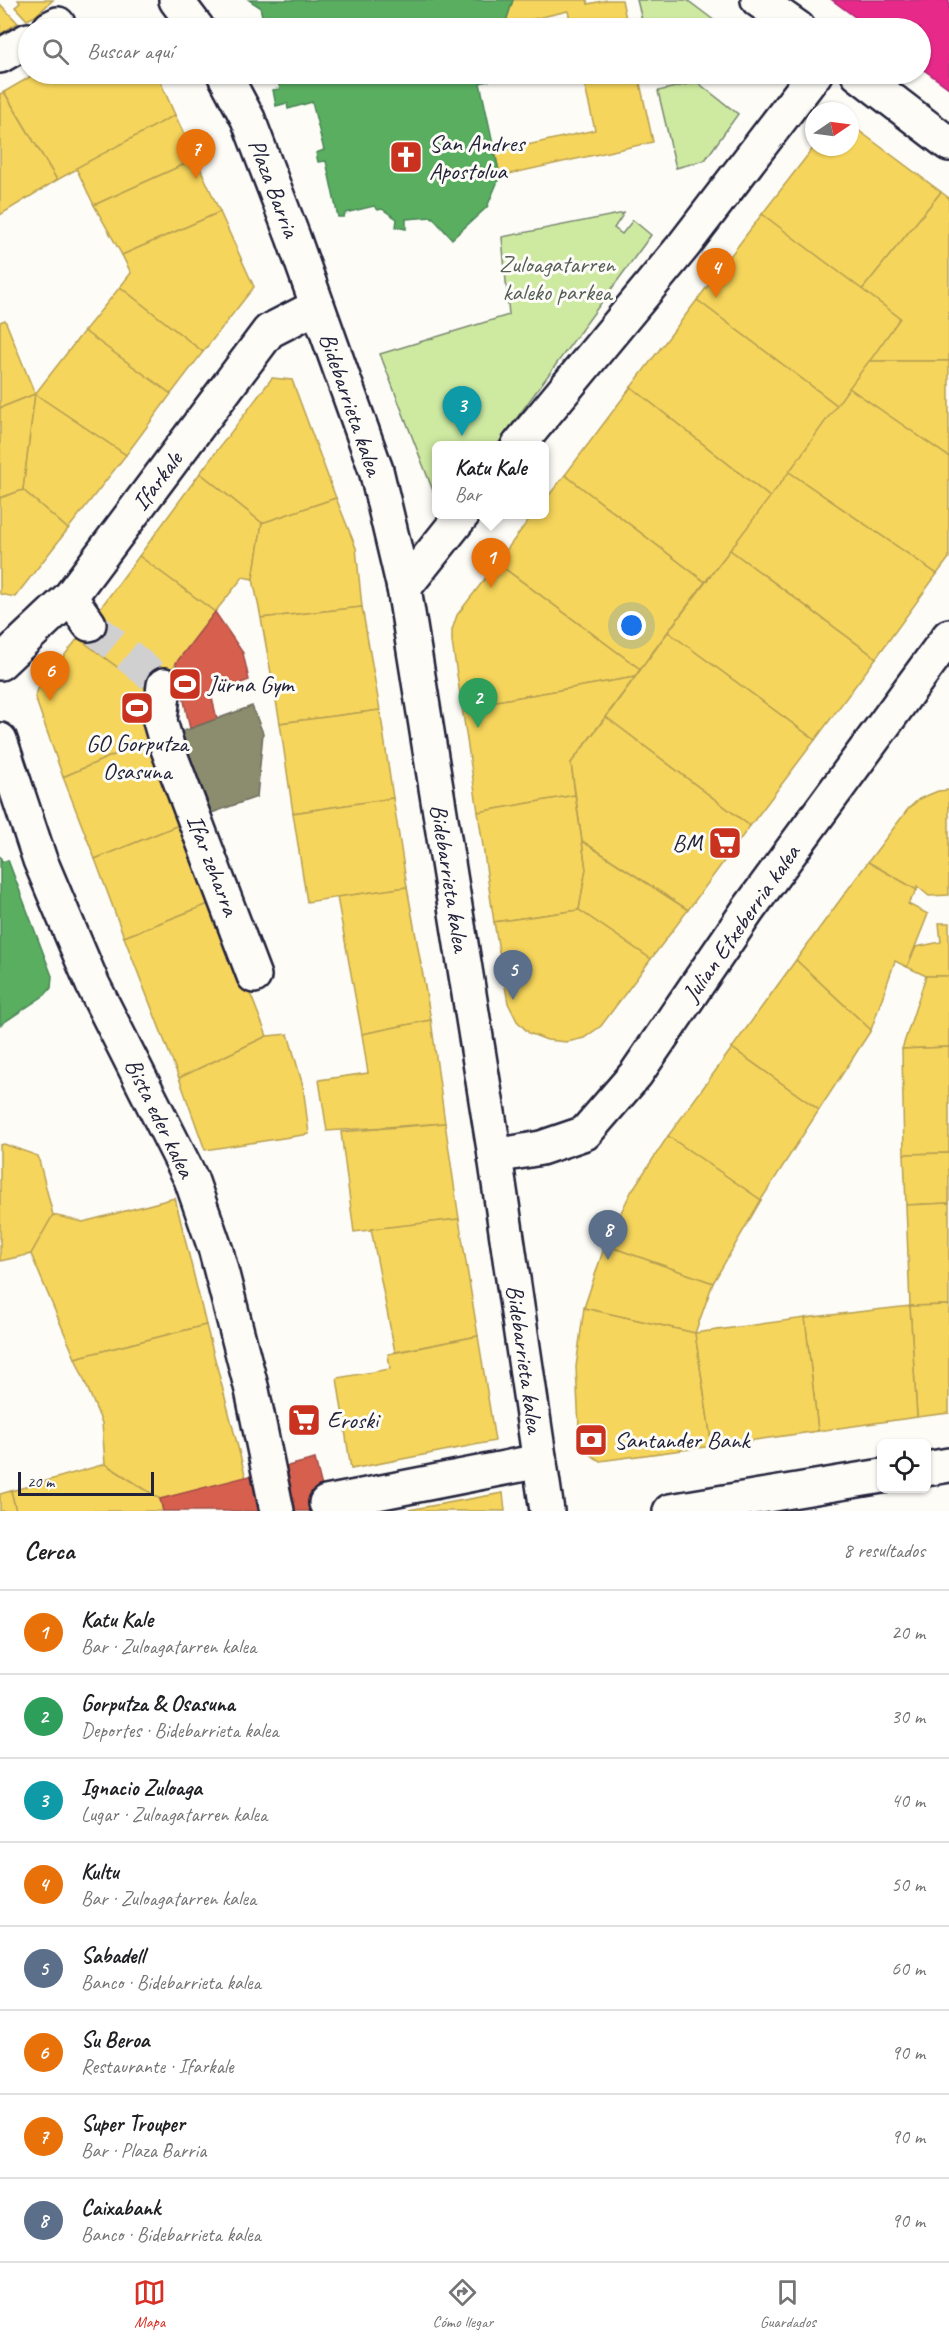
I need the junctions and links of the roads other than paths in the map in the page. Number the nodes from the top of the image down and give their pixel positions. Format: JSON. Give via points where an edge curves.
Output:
{"nodes":[{"id":1,"x":176,"y":0,"type":"edge"},
{"id":2,"x":758,"y":0,"type":"edge"},
{"id":3,"x":190,"y":18,"type":"edge"},
{"id":4,"x":784,"y":18,"type":"edge"},
{"id":5,"x":18,"y":46,"type":"edge"},
{"id":6,"x":0,"y":57,"type":"edge"},
{"id":7,"x":229,"y":84,"type":"edge"},
{"id":8,"x":807,"y":84,"type":"edge"},
{"id":9,"x":871,"y":84,"type":"edge"},
{"id":10,"x":949,"y":144,"type":"edge"},
{"id":11,"x":316,"y":307,"type":"junction"},
{"id":12,"x":522,"y":441,"type":"edge"},
{"id":13,"x":459,"y":519,"type":"edge"},
{"id":14,"x":404,"y":588,"type":"junction"},
{"id":15,"x":70,"y":597,"type":"junction"},
{"id":16,"x":89,"y":624,"type":"tunnel mouth"},
{"id":17,"x":949,"y":636,"type":"edge"},
{"id":18,"x":0,"y":663,"type":"edge"},
{"id":19,"x":164,"y":685,"type":"dead end"},
{"id":20,"x":0,"y":740,"type":"edge"},
{"id":21,"x":254,"y":976,"type":"dead end"},
{"id":22,"x":495,"y":1156,"type":"junction"},
{"id":23,"x":540,"y":1461,"type":"junction"},
{"id":24,"x":949,"y":1465,"type":"edge"},
{"id":25,"x":931,"y":1468,"type":"edge"},
{"id":26,"x":877,"y":1477,"type":"edge"},
{"id":27,"x":326,"y":1503,"type":"dead end"},
{"id":28,"x":277,"y":1511,"type":"edge"},
{"id":29,"x":547,"y":1511,"type":"edge"},
{"id":30,"x":670,"y":1511,"type":"edge"}],
"edges":[{"from":1,"to":3,"type":"street"},
{"from":2,"to":4,"type":"street"},
{"from":5,"to":6,"type":"street"},
{"from":7,"to":11,"type":"street","name":"Plaza Barria","via":[[248,119]]},
{"from":8,"to":12,"type":"street","via":[[684,244]]},
{"from":9,"to":10,"type":"street"},
{"from":11,"to":14,"type":"street","name":"Bidebarrieta kalea","via":[[376,470]]},
{"from":11,"to":15,"type":"street","name":"Ifarkale","via":[[269,331]]},
{"from":13,"to":14,"type":"street"},
{"from":14,"to":22,"type":"street","name":"Bidebarrieta kalea"},
{"from":15,"to":16,"type":"street"},
{"from":15,"to":18,"type":"street","name":"Ifarkale"},
{"from":17,"to":22,"type":"street","name":"Julian Etxeberria kalea","via":[[748,910],[636,1074],[585,1133],[541,1148]]},
{"from":19,"to":21,"type":"street","name":"Ifar zeharra","via":[[160,721],[168,749]]},
{"from":20,"to":28,"type":"street","name":"Bista eder kalea","via":[[39,861],[93,985],[191,1179],[216,1251],[252,1390]]},
{"from":22,"to":23,"type":"street","name":"Bidebarrieta kalea"},
{"from":23,"to":27,"type":"street","name":"Bidebarrieta kalea"},
{"from":23,"to":29,"type":"street","name":"Bidebarrieta kalea"},
{"from":24,"to":25,"type":"street"},
{"from":26,"to":30,"type":"street"}]}
